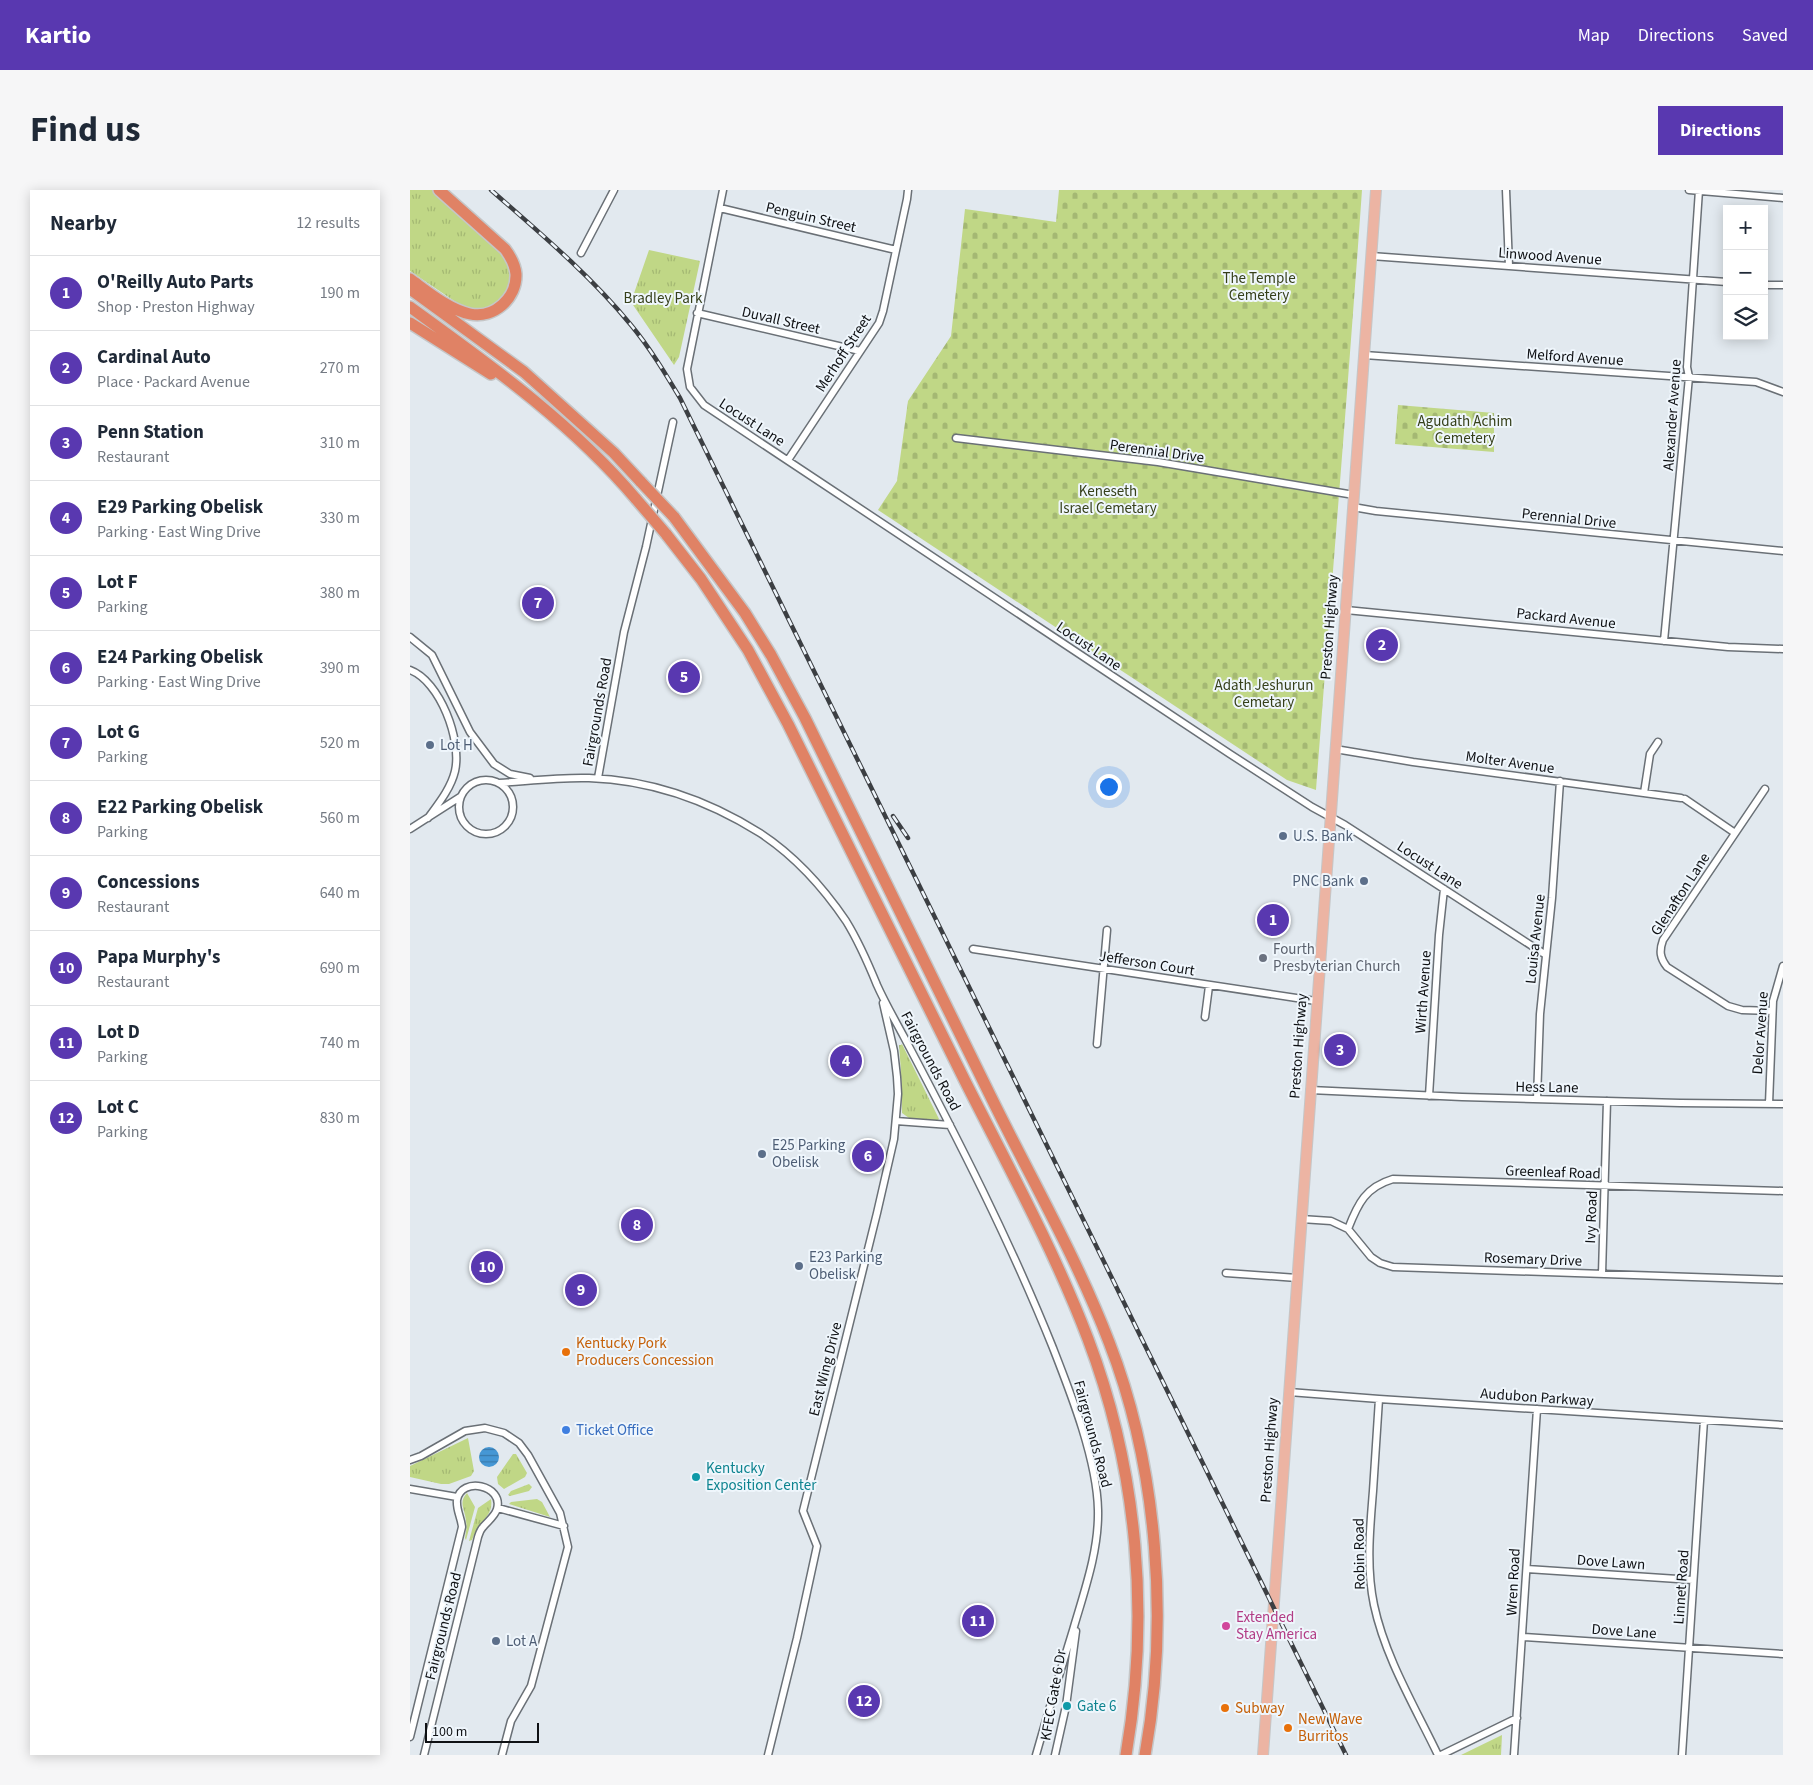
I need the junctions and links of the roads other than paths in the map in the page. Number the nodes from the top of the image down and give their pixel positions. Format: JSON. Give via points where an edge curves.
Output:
{"nodes":[{"id":1,"x":439,"y":190,"type":"edge"},
{"id":2,"x":614,"y":190,"type":"edge"},
{"id":3,"x":723,"y":190,"type":"edge"},
{"id":4,"x":908,"y":190,"type":"edge"},
{"id":5,"x":1376,"y":190,"type":"edge"},
{"id":6,"x":1506,"y":190,"type":"edge"},
{"id":7,"x":1688,"y":190,"type":"edge"},
{"id":8,"x":1699,"y":190,"type":"edge"},
{"id":9,"x":1783,"y":198,"type":"edge"},
{"id":10,"x":720,"y":208,"type":"junction"},
{"id":11,"x":896,"y":250,"type":"junction"},
{"id":12,"x":580,"y":253,"type":"dead end"},
{"id":13,"x":1371,"y":256,"type":"junction"},
{"id":14,"x":1509,"y":266,"type":"junction"},
{"id":15,"x":410,"y":279,"type":"edge"},
{"id":16,"x":1692,"y":279,"type":"junction"},
{"id":17,"x":1723,"y":282,"type":"edge"},
{"id":18,"x":1768,"y":285,"type":"edge"},
{"id":19,"x":1783,"y":286,"type":"edge"},
{"id":20,"x":410,"y":290,"type":"edge"},
{"id":21,"x":410,"y":307,"type":"edge"},
{"id":22,"x":697,"y":313,"type":"junction"},
{"id":23,"x":410,"y":323,"type":"edge"},
{"id":24,"x":860,"y":351,"type":"junction"},
{"id":25,"x":1364,"y":355,"type":"junction"},
{"id":26,"x":1689,"y":377,"type":"junction"},
{"id":27,"x":517,"y":387,"type":"junction"},
{"id":28,"x":1783,"y":392,"type":"edge"},
{"id":29,"x":673,"y":422,"type":"dead end"},
{"id":30,"x":956,"y":438,"type":"dead end"},
{"id":31,"x":788,"y":460,"type":"junction"},
{"id":32,"x":1354,"y":495,"type":"junction"},
{"id":33,"x":1353,"y":508,"type":"junction"},
{"id":34,"x":1674,"y":541,"type":"junction"},
{"id":35,"x":1783,"y":551,"type":"edge"},
{"id":36,"x":1346,"y":610,"type":"junction"},
{"id":37,"x":410,"y":637,"type":"edge"},
{"id":38,"x":1664,"y":641,"type":"junction"},
{"id":39,"x":1783,"y":649,"type":"edge"},
{"id":40,"x":410,"y":670,"type":"edge"},
{"id":41,"x":1658,"y":742,"type":"dead end"},
{"id":42,"x":1335,"y":749,"type":"junction"},
{"id":43,"x":598,"y":778,"type":"junction"},
{"id":44,"x":541,"y":780,"type":"junction"},
{"id":45,"x":1560,"y":781,"type":"junction"},
{"id":46,"x":498,"y":782,"type":"junction"},
{"id":47,"x":1764,"y":789,"type":"dead end"},
{"id":48,"x":1644,"y":793,"type":"junction"},
{"id":49,"x":460,"y":797,"type":"junction"},
{"id":50,"x":1330,"y":817,"type":"junction"},
{"id":51,"x":428,"y":818,"type":"junction"},
{"id":52,"x":410,"y":829,"type":"edge"},
{"id":53,"x":1735,"y":833,"type":"junction"},
{"id":54,"x":1444,"y":889,"type":"junction"},
{"id":55,"x":1107,"y":930,"type":"dead end"},
{"id":56,"x":973,"y":949,"type":"dead end"},
{"id":57,"x":1546,"y":956,"type":"junction"},
{"id":58,"x":1783,"y":966,"type":"edge"},
{"id":59,"x":1102,"y":969,"type":"junction"},
{"id":60,"x":877,"y":985,"type":"junction"},
{"id":61,"x":1209,"y":986,"type":"junction"},
{"id":62,"x":1316,"y":1001,"type":"junction"},
{"id":63,"x":1772,"y":1011,"type":"junction"},
{"id":64,"x":1204,"y":1017,"type":"dead end"},
{"id":65,"x":1096,"y":1044,"type":"dead end"},
{"id":66,"x":1310,"y":1090,"type":"junction"},
{"id":67,"x":1428,"y":1096,"type":"junction"},
{"id":68,"x":1537,"y":1099,"type":"junction"},
{"id":69,"x":1607,"y":1101,"type":"junction"},
{"id":70,"x":1769,"y":1104,"type":"junction"},
{"id":71,"x":1783,"y":1104,"type":"edge"},
{"id":72,"x":896,"y":1121,"type":"junction"},
{"id":73,"x":950,"y":1124,"type":"junction"},
{"id":74,"x":1604,"y":1186,"type":"junction"},
{"id":75,"x":1783,"y":1191,"type":"edge"},
{"id":76,"x":1301,"y":1219,"type":"junction"},
{"id":77,"x":1348,"y":1229,"type":"junction"},
{"id":78,"x":1226,"y":1273,"type":"dead end"},
{"id":79,"x":1602,"y":1274,"type":"junction"},
{"id":80,"x":1297,"y":1278,"type":"junction"},
{"id":81,"x":1783,"y":1280,"type":"edge"},
{"id":82,"x":1288,"y":1392,"type":"junction"},
{"id":83,"x":1379,"y":1399,"type":"junction"},
{"id":84,"x":1537,"y":1410,"type":"junction"},
{"id":85,"x":1704,"y":1420,"type":"junction"},
{"id":86,"x":1783,"y":1426,"type":"edge"},
{"id":87,"x":410,"y":1460,"type":"edge"},
{"id":88,"x":410,"y":1489,"type":"edge"},
{"id":89,"x":457,"y":1498,"type":"junction"},
{"id":90,"x":498,"y":1508,"type":"junction"},
{"id":91,"x":564,"y":1526,"type":"junction"},
{"id":92,"x":1527,"y":1569,"type":"junction"},
{"id":93,"x":1693,"y":1580,"type":"junction"},
{"id":94,"x":1079,"y":1610,"type":"junction"},
{"id":95,"x":1523,"y":1637,"type":"junction"},
{"id":96,"x":1689,"y":1647,"type":"junction"},
{"id":97,"x":1783,"y":1654,"type":"edge"},
{"id":98,"x":1517,"y":1718,"type":"junction"},
{"id":99,"x":410,"y":1736,"type":"edge"},
{"id":100,"x":424,"y":1755,"type":"edge"},
{"id":101,"x":502,"y":1755,"type":"edge"},
{"id":102,"x":768,"y":1755,"type":"edge"},
{"id":103,"x":1036,"y":1755,"type":"edge"},
{"id":104,"x":1054,"y":1755,"type":"edge"},
{"id":105,"x":1126,"y":1755,"type":"edge"},
{"id":106,"x":1145,"y":1755,"type":"edge"},
{"id":107,"x":1263,"y":1755,"type":"edge"},
{"id":108,"x":1440,"y":1755,"type":"edge"},
{"id":109,"x":1514,"y":1755,"type":"edge"},
{"id":110,"x":1682,"y":1755,"type":"edge"}],
"edges":[{"from":1,"to":15,"type":"highway","via":[[506,249],[515,267],[514,288],[499,308],[488,314],[475,315],[457,310]]},
{"from":2,"to":12,"type":"street"},
{"from":3,"to":10,"type":"street","name":"Locust Lane"},
{"from":4,"to":11,"type":"street","name":"Merhoff Street"},
{"from":5,"to":13,"type":"main road","name":"Preston Highway"},
{"from":6,"to":14,"type":"street"},
{"from":7,"to":8,"type":"street"},
{"from":8,"to":9,"type":"street"},
{"from":8,"to":16,"type":"street","name":"Alexander Avenue"},
{"from":10,"to":11,"type":"street","name":"Penguin Street"},
{"from":10,"to":22,"type":"street","name":"Locust Lane"},
{"from":11,"to":24,"type":"street","name":"Merhoff Street","via":[[879,323]]},
{"from":13,"to":14,"type":"street","name":"Linwood Avenue"},
{"from":13,"to":25,"type":"main road","name":"Preston Highway"},
{"from":14,"to":16,"type":"street","name":"Linwood Avenue"},
{"from":16,"to":17,"type":"street","name":"Linwood Avenue"},
{"from":16,"to":26,"type":"street","name":"Alexander Avenue"},
{"from":18,"to":19,"type":"street"},
{"from":20,"to":106,"type":"highway","bridge":true,"via":[[524,372],[614,452],[674,517],[745,613],[805,718],[1081,1276],[1124,1384],[1137,1438],[1154,1544],[1156,1663]]},
{"from":21,"to":27,"type":"highway"},
{"from":22,"to":24,"type":"street","name":"Duvall Street"},
{"from":22,"to":31,"type":"street","name":"Locust Lane","via":[[686,369],[694,394],[712,410]]},
{"from":23,"to":27,"type":"highway","via":[[466,360]]},
{"from":24,"to":31,"type":"street","name":"Merhoff Street"},
{"from":25,"to":26,"type":"street","name":"Melford Avenue"},
{"from":25,"to":32,"type":"main road","name":"Preston Highway"},
{"from":26,"to":28,"type":"street","name":"Melford Avenue","via":[[1756,382]]},
{"from":26,"to":34,"type":"street","name":"Alexander Avenue"},
{"from":27,"to":105,"type":"highway","bridge":true,"via":[[619,478],[701,579],[748,650],[788,724],[1065,1285],[1088,1341],[1115,1427],[1130,1499],[1138,1610],[1136,1670]]},
{"from":29,"to":43,"type":"street","name":"Fairgrounds Road","via":[[624,632]]},
{"from":30,"to":32,"type":"street","name":"Perennial Drive","via":[[1158,462]]},
{"from":31,"to":50,"type":"street","name":"Locust Lane"},
{"from":32,"to":33,"type":"main road","name":"Preston Highway"},
{"from":33,"to":34,"type":"street","name":"Perennial Drive"},
{"from":33,"to":36,"type":"main road","name":"Preston Highway"},
{"from":34,"to":35,"type":"street","name":"Perennial Drive"},
{"from":34,"to":38,"type":"street","name":"Alexander Avenue"},
{"from":36,"to":38,"type":"street","name":"Packard Avenue"},
{"from":36,"to":42,"type":"main road","name":"Preston Highway"},
{"from":37,"to":44,"type":"street","via":[[432,655],[470,732],[494,764],[510,774]]},
{"from":38,"to":39,"type":"street","name":"Packard Avenue"},
{"from":40,"to":51,"type":"street","via":[[423,677],[441,701],[456,742],[456,770],[442,799]]},
{"from":41,"to":48,"type":"street","via":[[1650,754]]},
{"from":42,"to":45,"type":"street","name":"Molter Avenue"},
{"from":42,"to":50,"type":"main road","name":"Preston Highway"},
{"from":43,"to":44,"type":"street"},
{"from":43,"to":60,"type":"street","name":"Fairgrounds Road","via":[[680,794],[719,810],[791,856],[846,921]]},
{"from":44,"to":46,"type":"street"},
{"from":45,"to":48,"type":"street","name":"Molter Avenue"},
{"from":45,"to":57,"type":"street","name":"Louisa Avenue"},
{"from":46,"to":49,"type":"street","via":[[481,780],[472,783]]},
{"from":46,"to":49,"type":"street","via":[[506,788],[514,804],[510,821],[496,833],[478,834],[470,830],[460,815]]},
{"from":47,"to":53,"type":"street","name":"Glenafton Lane"},
{"from":48,"to":53,"type":"street","name":"Molter Avenue","via":[[1683,798]]},
{"from":49,"to":51,"type":"street"},
{"from":50,"to":54,"type":"street","name":"Locust Lane"},
{"from":50,"to":62,"type":"main road","name":"Preston Highway"},
{"from":51,"to":52,"type":"street"},
{"from":53,"to":63,"type":"street","name":"Glenafton Lane","via":[[1664,940],[1660,955],[1667,967],[1728,1006]]},
{"from":54,"to":57,"type":"street","name":"Locust Lane"},
{"from":54,"to":67,"type":"street","name":"Wirth Avenue"},
{"from":55,"to":59,"type":"street"},
{"from":56,"to":59,"type":"street","name":"Jefferson Court"},
{"from":57,"to":68,"type":"street","name":"Louisa Avenue"},
{"from":58,"to":63,"type":"street","name":"Delor Avenue","via":[[1775,988]]},
{"from":59,"to":61,"type":"street","name":"Jefferson Court"},
{"from":59,"to":65,"type":"street"},
{"from":60,"to":72,"type":"street","name":"East Wing Drive","via":[[894,1051],[898,1094]]},
{"from":60,"to":73,"type":"street","name":"Fairgrounds Road"},
{"from":61,"to":62,"type":"street","name":"Jefferson Court"},
{"from":61,"to":64,"type":"street"},
{"from":62,"to":66,"type":"main road","name":"Preston Highway"},
{"from":63,"to":70,"type":"street","name":"Delor Avenue"},
{"from":66,"to":67,"type":"street","name":"Hess Lane"},
{"from":66,"to":76,"type":"main road","name":"Preston Highway"},
{"from":67,"to":68,"type":"street","name":"Hess Lane"},
{"from":68,"to":69,"type":"street","name":"Hess Lane"},
{"from":69,"to":70,"type":"street","name":"Hess Lane"},
{"from":69,"to":74,"type":"street","name":"Ivy Road"},
{"from":70,"to":71,"type":"street","name":"Hess Lane"},
{"from":72,"to":73,"type":"street"},
{"from":72,"to":102,"type":"street","name":"East Wing Drive","via":[[892,1151],[803,1511],[817,1546]]},
{"from":73,"to":94,"type":"street","name":"Fairgrounds Road","via":[[1036,1306],[1067,1385],[1093,1472],[1098,1512],[1093,1555]]},
{"from":74,"to":75,"type":"street","name":"Greenleaf Road"},
{"from":74,"to":77,"type":"street","name":"Greenleaf Road","via":[[1393,1180],[1382,1182],[1367,1193]]},
{"from":74,"to":79,"type":"street","name":"Ivy Road"},
{"from":76,"to":77,"type":"street","via":[[1331,1221]]},
{"from":76,"to":80,"type":"main road","name":"Preston Highway"},
{"from":77,"to":79,"type":"street","name":"Rosemary Drive","via":[[1371,1257],[1393,1267]]},
{"from":78,"to":80,"type":"street"},
{"from":79,"to":81,"type":"street","name":"Rosemary Drive"},
{"from":80,"to":82,"type":"main road","name":"Preston Highway"},
{"from":82,"to":83,"type":"street","name":"Audubon Parkway"},
{"from":82,"to":107,"type":"main road","name":"Preston Highway"},
{"from":83,"to":84,"type":"street","name":"Audubon Parkway"},
{"from":83,"to":108,"type":"street","name":"Robin Road","via":[[1370,1531],[1371,1592],[1385,1641],[1400,1677]]},
{"from":84,"to":85,"type":"street","name":"Audubon Parkway"},
{"from":84,"to":92,"type":"street","name":"Wren Road"},
{"from":85,"to":86,"type":"street","name":"Audubon Parkway"},
{"from":85,"to":93,"type":"street","name":"Linnet Road"},
{"from":87,"to":91,"type":"street","via":[[465,1431],[486,1428],[504,1433],[519,1443],[528,1455]]},
{"from":88,"to":89,"type":"street"},
{"from":89,"to":90,"type":"street","via":[[472,1486],[482,1486],[493,1493],[498,1500]]},
{"from":89,"to":99,"type":"street","name":"Fairgrounds Road","via":[[456,1508],[462,1527]]},
{"from":90,"to":91,"type":"street"},
{"from":90,"to":100,"type":"street","name":"Fairgrounds Road","via":[[478,1538]]},
{"from":91,"to":101,"type":"street","via":[[568,1547],[531,1686],[511,1721]]},
{"from":92,"to":93,"type":"street","name":"Dove Lawn"},
{"from":92,"to":95,"type":"street","name":"Wren Road"},
{"from":93,"to":96,"type":"street","name":"Linnet Road"},
{"from":94,"to":103,"type":"street","name":"Fairgrounds Road"},
{"from":94,"to":104,"type":"street","name":"KFEC Gate 6 Dr","via":[[1066,1706]]},
{"from":95,"to":96,"type":"street","name":"Dove Lane"},
{"from":95,"to":98,"type":"street","name":"Wren Road"},
{"from":96,"to":97,"type":"street","name":"Dove Lane"},
{"from":96,"to":110,"type":"street","name":"Linnet Road"},
{"from":98,"to":108,"type":"street"},
{"from":98,"to":109,"type":"street","name":"Wren Road"}]}
